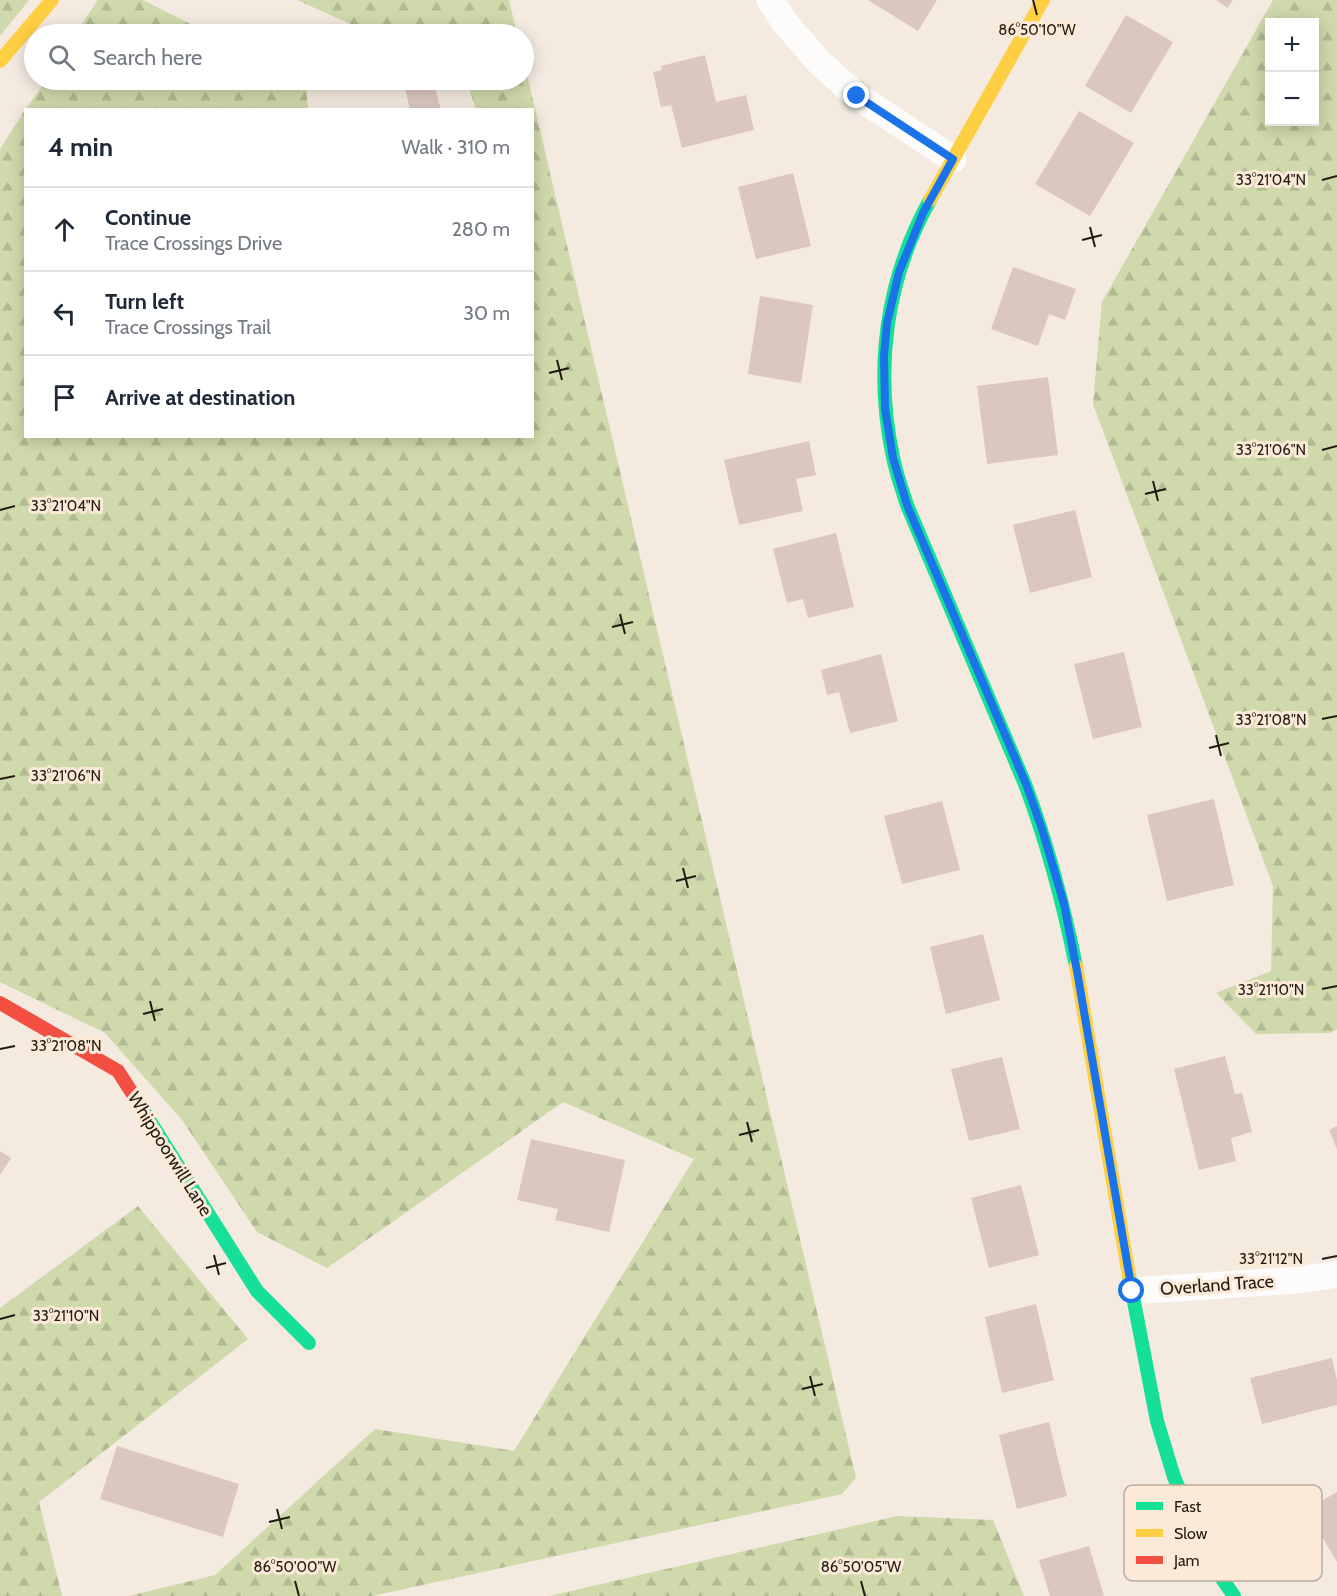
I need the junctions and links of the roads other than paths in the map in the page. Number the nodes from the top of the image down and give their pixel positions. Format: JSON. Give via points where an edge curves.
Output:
{"nodes":[{"id":1,"x":52,"y":0,"type":"edge"},
{"id":2,"x":770,"y":0,"type":"edge"},
{"id":3,"x":1043,"y":0,"type":"edge"},
{"id":4,"x":32,"y":24,"type":"edge"},
{"id":5,"x":24,"y":33,"type":"edge"},
{"id":6,"x":0,"y":61,"type":"edge"},
{"id":7,"x":953,"y":159,"type":"junction"},
{"id":8,"x":0,"y":1003,"type":"edge"},
{"id":9,"x":1337,"y":1274,"type":"edge"},
{"id":10,"x":1132,"y":1291,"type":"junction"},
{"id":11,"x":309,"y":1343,"type":"dead end"},
{"id":12,"x":1177,"y":1485,"type":"edge"},
{"id":13,"x":1224,"y":1581,"type":"edge"},
{"id":14,"x":1234,"y":1596,"type":"edge"}],
"edges":[{"from":1,"to":4,"type":"street"},
{"from":2,"to":7,"type":"street","via":[[820,63],[857,96]]},
{"from":3,"to":7,"type":"street"},
{"from":5,"to":6,"type":"street"},
{"from":7,"to":10,"type":"street","via":[[923,213],[899,272],[884,356],[886,418],[907,505],[1026,784],[1064,904]]},
{"from":8,"to":11,"type":"street","name":"Whippoorwill Lane","via":[[118,1071],[257,1291]]},
{"from":9,"to":10,"type":"street","name":"Overland Trace"},
{"from":10,"to":12,"type":"street","via":[[1157,1421]]},
{"from":13,"to":14,"type":"street"}]}
